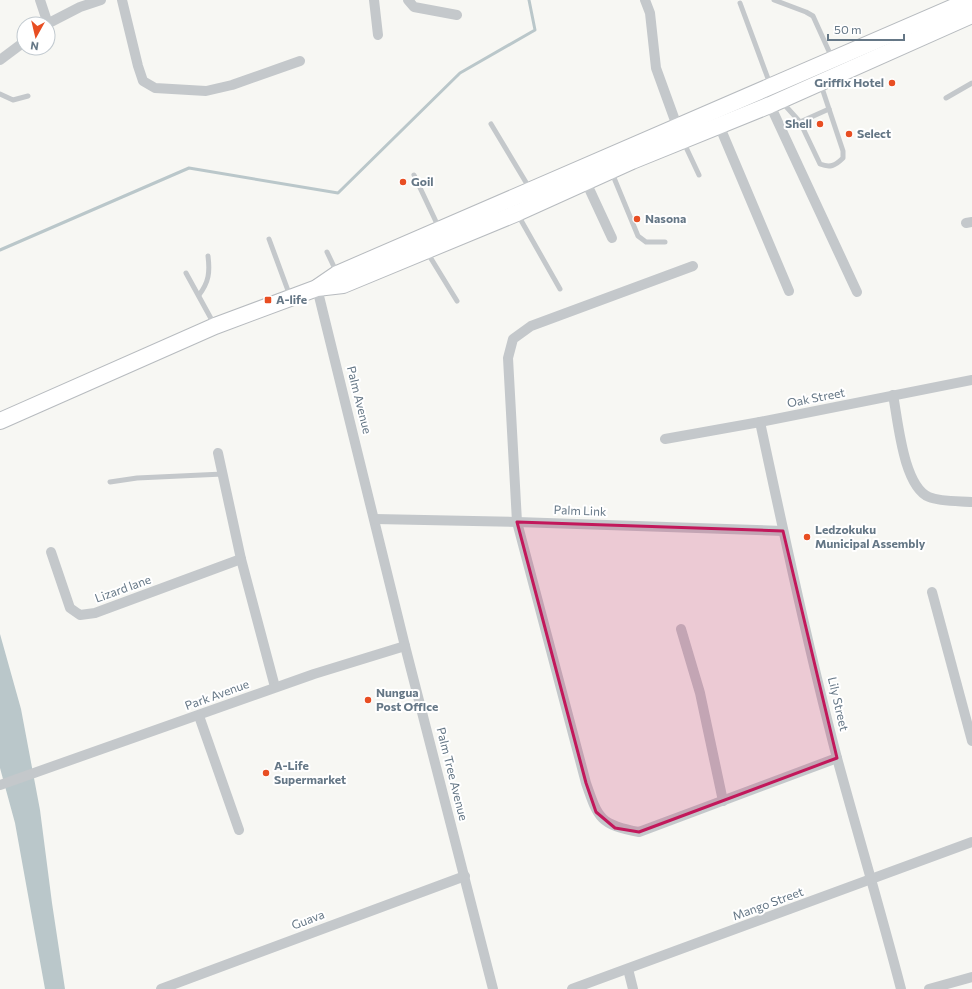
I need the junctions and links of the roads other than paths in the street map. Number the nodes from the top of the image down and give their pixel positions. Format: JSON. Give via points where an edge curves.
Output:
{"nodes":[{"id":1,"x":40,"y":0,"type":"edge"},
{"id":2,"x":101,"y":0,"type":"edge"},
{"id":3,"x":122,"y":0,"type":"edge"},
{"id":4,"x":374,"y":0,"type":"edge"},
{"id":5,"x":408,"y":0,"type":"edge"},
{"id":6,"x":646,"y":0,"type":"edge"},
{"id":7,"x":774,"y":0,"type":"edge"},
{"id":8,"x":740,"y":3,"type":"dead end"},
{"id":9,"x":967,"y":4,"type":"edge"},
{"id":10,"x":457,"y":15,"type":"dead end"},
{"id":11,"x":45,"y":16,"type":"edge"},
{"id":12,"x":56,"y":20,"type":"edge"},
{"id":13,"x":378,"y":35,"type":"dead end"},
{"id":14,"x":16,"y":48,"type":"edge"},
{"id":15,"x":832,"y":59,"type":"junction"},
{"id":16,"x":0,"y":60,"type":"edge"},
{"id":17,"x":300,"y":62,"type":"dead end"},
{"id":18,"x":820,"y":82,"type":"junction"},
{"id":19,"x":972,"y":83,"type":"edge"},
{"id":20,"x":771,"y":85,"type":"junction"},
{"id":21,"x":0,"y":94,"type":"edge"},
{"id":22,"x":28,"y":96,"type":"dead end"},
{"id":23,"x":946,"y":98,"type":"dead end"},
{"id":24,"x":775,"y":102,"type":"junction"},
{"id":25,"x":829,"y":109,"type":"junction"},
{"id":26,"x":800,"y":122,"type":"junction"},
{"id":27,"x":492,"y":124,"type":"dead end"},
{"id":28,"x":719,"y":125,"type":"junction"},
{"id":29,"x":680,"y":133,"type":"junction"},
{"id":30,"x":612,"y":170,"type":"junction"},
{"id":31,"x":414,"y":175,"type":"dead end"},
{"id":32,"x":699,"y":175,"type":"dead end"},
{"id":33,"x":586,"y":182,"type":"junction"},
{"id":34,"x":530,"y":190,"type":"junction"},
{"id":35,"x":517,"y":213,"type":"junction"},
{"id":36,"x":441,"y":230,"type":"junction"},
{"id":37,"x":612,"y":238,"type":"dead end"},
{"id":38,"x":269,"y":239,"type":"dead end"},
{"id":39,"x":665,"y":242,"type":"dead end"},
{"id":40,"x":426,"y":250,"type":"junction"},
{"id":41,"x":327,"y":252,"type":"dead end"},
{"id":42,"x":208,"y":256,"type":"dead end"},
{"id":43,"x":693,"y":266,"type":"dead end"},
{"id":44,"x":186,"y":273,"type":"dead end"},
{"id":45,"x":337,"y":274,"type":"junction"},
{"id":46,"x":317,"y":288,"type":"junction"},
{"id":47,"x":560,"y":289,"type":"dead end"},
{"id":48,"x":789,"y":291,"type":"dead end"},
{"id":49,"x":857,"y":292,"type":"dead end"},
{"id":50,"x":199,"y":295,"type":"junction"},
{"id":51,"x":290,"y":297,"type":"junction"},
{"id":52,"x":457,"y":301,"type":"dead end"},
{"id":53,"x":215,"y":326,"type":"junction"},
{"id":54,"x":972,"y":380,"type":"edge"},
{"id":55,"x":893,"y":395,"type":"junction"},
{"id":56,"x":0,"y":421,"type":"edge"},
{"id":57,"x":760,"y":422,"type":"junction"},
{"id":58,"x":665,"y":439,"type":"dead end"},
{"id":59,"x":218,"y":453,"type":"dead end"},
{"id":60,"x":223,"y":474,"type":"junction"},
{"id":61,"x":110,"y":482,"type":"dead end"},
{"id":62,"x":972,"y":502,"type":"edge"},
{"id":63,"x":375,"y":519,"type":"junction"},
{"id":64,"x":517,"y":522,"type":"junction"},
{"id":65,"x":783,"y":531,"type":"junction"},
{"id":66,"x":51,"y":552,"type":"dead end"},
{"id":67,"x":241,"y":558,"type":"junction"},
{"id":68,"x":932,"y":592,"type":"dead end"},
{"id":69,"x":682,"y":629,"type":"dead end"},
{"id":70,"x":405,"y":646,"type":"junction"},
{"id":71,"x":275,"y":687,"type":"junction"},
{"id":72,"x":199,"y":716,"type":"junction"},
{"id":73,"x":972,"y":741,"type":"edge"},
{"id":74,"x":837,"y":758,"type":"junction"},
{"id":75,"x":0,"y":785,"type":"edge"},
{"id":76,"x":723,"y":801,"type":"junction"},
{"id":77,"x":240,"y":830,"type":"dead end"},
{"id":78,"x":972,"y":842,"type":"edge"},
{"id":79,"x":465,"y":876,"type":"junction"},
{"id":80,"x":872,"y":879,"type":"junction"},
{"id":81,"x":628,"y":969,"type":"junction"},
{"id":82,"x":972,"y":977,"type":"edge"},
{"id":83,"x":161,"y":989,"type":"edge"},
{"id":84,"x":493,"y":989,"type":"edge"},
{"id":85,"x":572,"y":989,"type":"edge"},
{"id":86,"x":633,"y":989,"type":"edge"},
{"id":87,"x":901,"y":989,"type":"edge"},
{"id":88,"x":929,"y":989,"type":"edge"}],
"edges":[{"from":1,"to":11,"type":"street"},
{"from":2,"to":12,"type":"street","via":[[80,7]]},
{"from":3,"to":17,"type":"street","via":[[143,81],[155,88],[206,91]]},
{"from":4,"to":13,"type":"street"},
{"from":5,"to":10,"type":"street","via":[[414,7]]},
{"from":6,"to":29,"type":"street","via":[[650,13],[656,68]]},
{"from":7,"to":15,"type":"lane","via":[[813,16]]},
{"from":8,"to":20,"type":"lane"},
{"from":9,"to":15,"type":"main road"},
{"from":9,"to":18,"type":"main road"},
{"from":14,"to":16,"type":"street"},
{"from":15,"to":20,"type":"main road"},
{"from":18,"to":24,"type":"main road"},
{"from":18,"to":25,"type":"lane"},
{"from":19,"to":23,"type":"lane"},
{"from":20,"to":29,"type":"main road"},
{"from":21,"to":22,"type":"lane","via":[[13,100]]},
{"from":24,"to":26,"type":"lane"},
{"from":24,"to":28,"type":"main road"},
{"from":24,"to":49,"type":"street"},
{"from":25,"to":26,"type":"lane"},
{"from":25,"to":26,"type":"lane","via":[[843,151],[843,158],[836,164],[827,167],[820,164]]},
{"from":27,"to":34,"type":"lane"},
{"from":28,"to":29,"type":"main road"},
{"from":28,"to":48,"type":"street"},
{"from":29,"to":30,"type":"main road"},
{"from":29,"to":32,"type":"lane"},
{"from":29,"to":34,"type":"main road"},
{"from":30,"to":33,"type":"main road"},
{"from":30,"to":39,"type":"lane","via":[[638,236],[646,242]]},
{"from":31,"to":36,"type":"lane"},
{"from":33,"to":35,"type":"main road"},
{"from":33,"to":37,"type":"street"},
{"from":34,"to":36,"type":"main road"},
{"from":35,"to":40,"type":"main road"},
{"from":35,"to":47,"type":"lane"},
{"from":36,"to":45,"type":"main road"},
{"from":38,"to":51,"type":"lane"},
{"from":40,"to":46,"type":"main road","via":[[343,285]]},
{"from":40,"to":52,"type":"lane"},
{"from":41,"to":45,"type":"lane"},
{"from":42,"to":50,"type":"lane","via":[[210,273]]},
{"from":43,"to":64,"type":"street","via":[[531,326],[513,339],[508,358]]},
{"from":44,"to":50,"type":"lane"},
{"from":45,"to":46,"type":"main road"},
{"from":46,"to":51,"type":"main road"},
{"from":46,"to":63,"type":"street","name":"Palm Avenue"},
{"from":50,"to":53,"type":"lane"},
{"from":51,"to":53,"type":"main road"},
{"from":53,"to":56,"type":"main road"},
{"from":54,"to":55,"type":"street","name":"Oak Street"},
{"from":55,"to":57,"type":"street","name":"Oak Street"},
{"from":55,"to":62,"type":"street","via":[[909,473],[918,488],[928,497]]},
{"from":57,"to":58,"type":"street","name":"Oak Street"},
{"from":57,"to":65,"type":"street","name":"Lily Street"},
{"from":59,"to":60,"type":"street"},
{"from":60,"to":61,"type":"lane","via":[[137,478]]},
{"from":60,"to":67,"type":"street"},
{"from":63,"to":64,"type":"street","name":"Palm Link"},
{"from":63,"to":70,"type":"street","name":"Palm Tree Avenue"},
{"from":64,"to":65,"type":"street","name":"Palm Link"},
{"from":64,"to":76,"type":"street","via":[[577,751],[596,812],[615,828],[639,832]]},
{"from":65,"to":74,"type":"street","name":"Lily Street"},
{"from":66,"to":67,"type":"street","name":"Lizard lane","via":[[70,608],[80,615],[95,613]]},
{"from":67,"to":71,"type":"street"},
{"from":68,"to":73,"type":"street"},
{"from":69,"to":76,"type":"street","via":[[703,704]]},
{"from":70,"to":71,"type":"street","name":"Park Avenue"},
{"from":70,"to":79,"type":"street","name":"Palm Tree Avenue"},
{"from":71,"to":72,"type":"street","name":"Park Avenue"},
{"from":72,"to":75,"type":"street","name":"Park Avenue"},
{"from":72,"to":77,"type":"street"},
{"from":74,"to":76,"type":"street"},
{"from":74,"to":80,"type":"street","name":"Lily Street"},
{"from":78,"to":80,"type":"street","name":"Mango Street"},
{"from":79,"to":83,"type":"street","name":"Guava"},
{"from":79,"to":84,"type":"street","name":"Palm Tree Avenue"},
{"from":80,"to":81,"type":"street","name":"Mango Street"},
{"from":80,"to":87,"type":"street","name":"Lily Street"},
{"from":81,"to":85,"type":"street","name":"Mango Street"},
{"from":81,"to":86,"type":"street"},
{"from":82,"to":88,"type":"street"}]}
